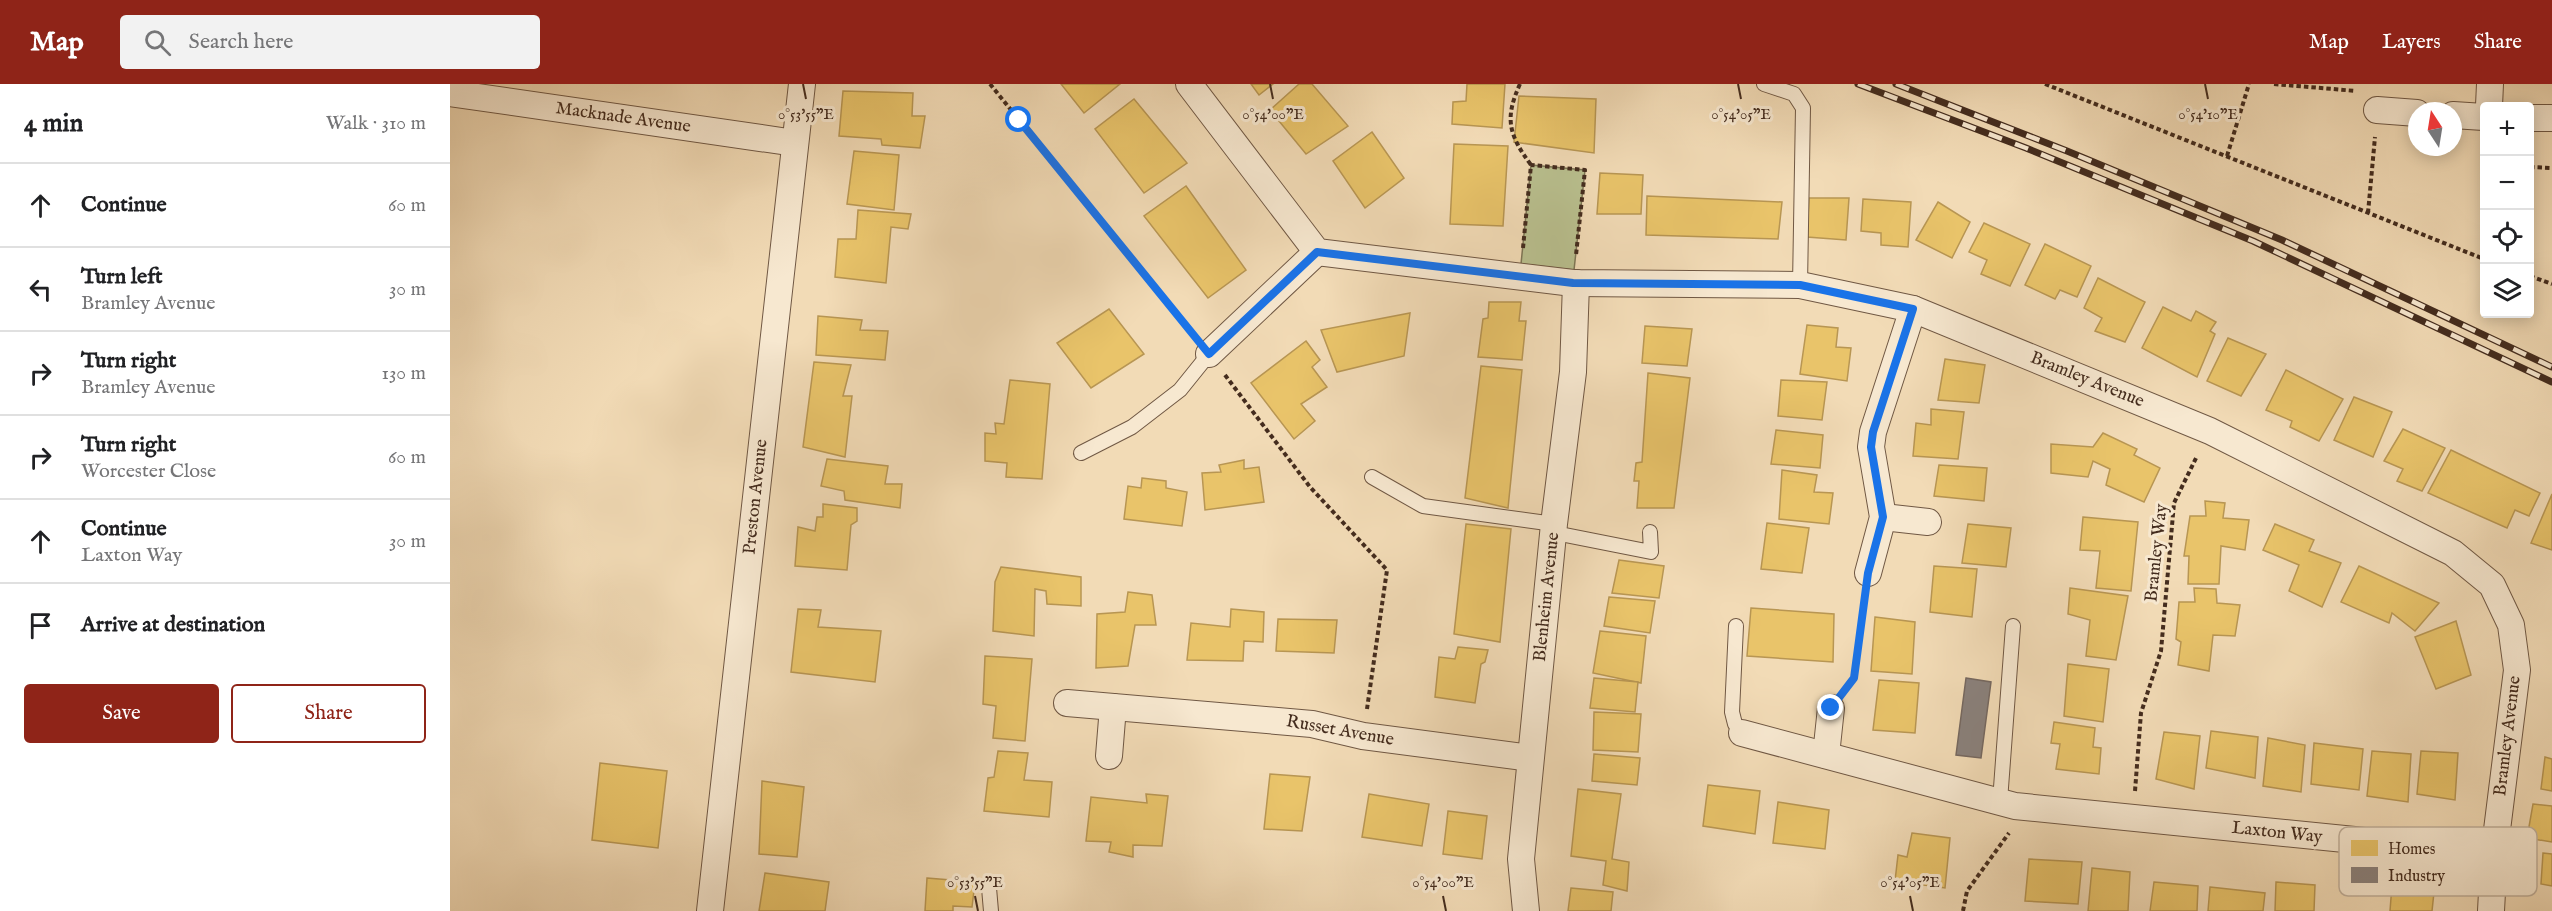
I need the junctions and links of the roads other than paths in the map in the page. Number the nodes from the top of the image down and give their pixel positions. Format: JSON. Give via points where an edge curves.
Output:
{"nodes":[{"id":1,"x":802,"y":84,"type":"edge"},
{"id":2,"x":1189,"y":84,"type":"edge"},
{"id":3,"x":1764,"y":84,"type":"edge"},
{"id":4,"x":2490,"y":84,"type":"edge"},
{"id":5,"x":450,"y":93,"type":"edge"},
{"id":6,"x":2489,"y":102,"type":"edge"},
{"id":7,"x":2377,"y":110,"type":"road end"},
{"id":8,"x":2408,"y":112,"type":"edge"},
{"id":9,"x":2462,"y":116,"type":"edge"},
{"id":10,"x":2480,"y":117,"type":"edge"},
{"id":11,"x":2534,"y":118,"type":"edge"},
{"id":12,"x":2552,"y":118,"type":"edge"},
{"id":13,"x":795,"y":143,"type":"junction"},
{"id":14,"x":1317,"y":252,"type":"junction"},
{"id":15,"x":1575,"y":283,"type":"junction"},
{"id":16,"x":1800,"y":285,"type":"junction"},
{"id":17,"x":1913,"y":309,"type":"junction"},
{"id":18,"x":1209,"y":354,"type":"joint"},
{"id":19,"x":1081,"y":453,"type":"dead end"},
{"id":20,"x":1372,"y":477,"type":"dead end"},
{"id":21,"x":1883,"y":517,"type":"junction"},
{"id":22,"x":1928,"y":522,"type":"dead end"},
{"id":23,"x":1555,"y":529,"type":"junction"},
{"id":24,"x":1650,"y":532,"type":"dead end"},
{"id":25,"x":1868,"y":573,"type":"road end"},
{"id":26,"x":1736,"y":626,"type":"dead end"},
{"id":27,"x":2013,"y":626,"type":"dead end"},
{"id":28,"x":1067,"y":703,"type":"dead end"},
{"id":29,"x":1113,"y":707,"type":"junction"},
{"id":30,"x":1831,"y":708,"type":"road end"},
{"id":31,"x":1742,"y":733,"type":"joint"},
{"id":32,"x":1826,"y":754,"type":"junction"},
{"id":33,"x":1109,"y":756,"type":"dead end"},
{"id":34,"x":1530,"y":758,"type":"junction"},
{"id":35,"x":2008,"y":804,"type":"junction"},
{"id":36,"x":2497,"y":827,"type":"edge"},
{"id":37,"x":2339,"y":839,"type":"edge"},
{"id":38,"x":988,"y":888,"type":"dead end"},
{"id":39,"x":2492,"y":896,"type":"edge"},
{"id":40,"x":710,"y":911,"type":"edge"},
{"id":41,"x":991,"y":911,"type":"edge"},
{"id":42,"x":1526,"y":911,"type":"edge"},
{"id":43,"x":2491,"y":911,"type":"edge"}],
"edges":[{"from":1,"to":13,"type":"street","name":"Preston Avenue"},
{"from":2,"to":14,"type":"street"},
{"from":3,"to":16,"type":"lane","via":[[1794,94],[1803,108]]},
{"from":4,"to":6,"type":"street"},
{"from":5,"to":13,"type":"street","name":"Macknade Avenue"},
{"from":7,"to":8,"type":"street"},
{"from":9,"to":10,"type":"street"},
{"from":11,"to":12,"type":"street"},
{"from":13,"to":40,"type":"street","name":"Preston Avenue"},
{"from":14,"to":15,"type":"street","name":"Bramley Avenue"},
{"from":14,"to":18,"type":"street"},
{"from":15,"to":16,"type":"street","name":"Bramley Avenue"},
{"from":15,"to":23,"type":"street","name":"Blenheim Avenue","via":[[1573,372]]},
{"from":16,"to":17,"type":"street","name":"Bramley Avenue"},
{"from":17,"to":21,"type":"street","via":[[1873,432],[1871,447]]},
{"from":17,"to":36,"type":"street","name":"Bramley Avenue","via":[[2210,431],[2453,553],[2492,585],[2511,625],[2517,670]]},
{"from":18,"to":19,"type":"lane","via":[[1180,390],[1132,427]]},
{"from":20,"to":23,"type":"lane","via":[[1423,506]]},
{"from":21,"to":22,"type":"street"},
{"from":21,"to":25,"type":"street"},
{"from":23,"to":24,"type":"lane","via":[[1651,552]]},
{"from":23,"to":34,"type":"street","name":"Blenheim Avenue"},
{"from":26,"to":31,"type":"lane","via":[[1732,712]]},
{"from":27,"to":35,"type":"lane"},
{"from":28,"to":29,"type":"street","name":"Russet Avenue"},
{"from":29,"to":33,"type":"street"},
{"from":29,"to":34,"type":"street","name":"Russet Avenue","via":[[1312,724],[1363,736]]},
{"from":30,"to":32,"type":"street"},
{"from":31,"to":32,"type":"street","name":"Laxton Way"},
{"from":32,"to":35,"type":"street","name":"Laxton Way"},
{"from":34,"to":42,"type":"street","name":"Blenheim Avenue","via":[[1521,859]]},
{"from":35,"to":37,"type":"street","name":"Laxton Way"},
{"from":38,"to":41,"type":"lane"},
{"from":39,"to":43,"type":"street","name":"Bramley Avenue"}]}
